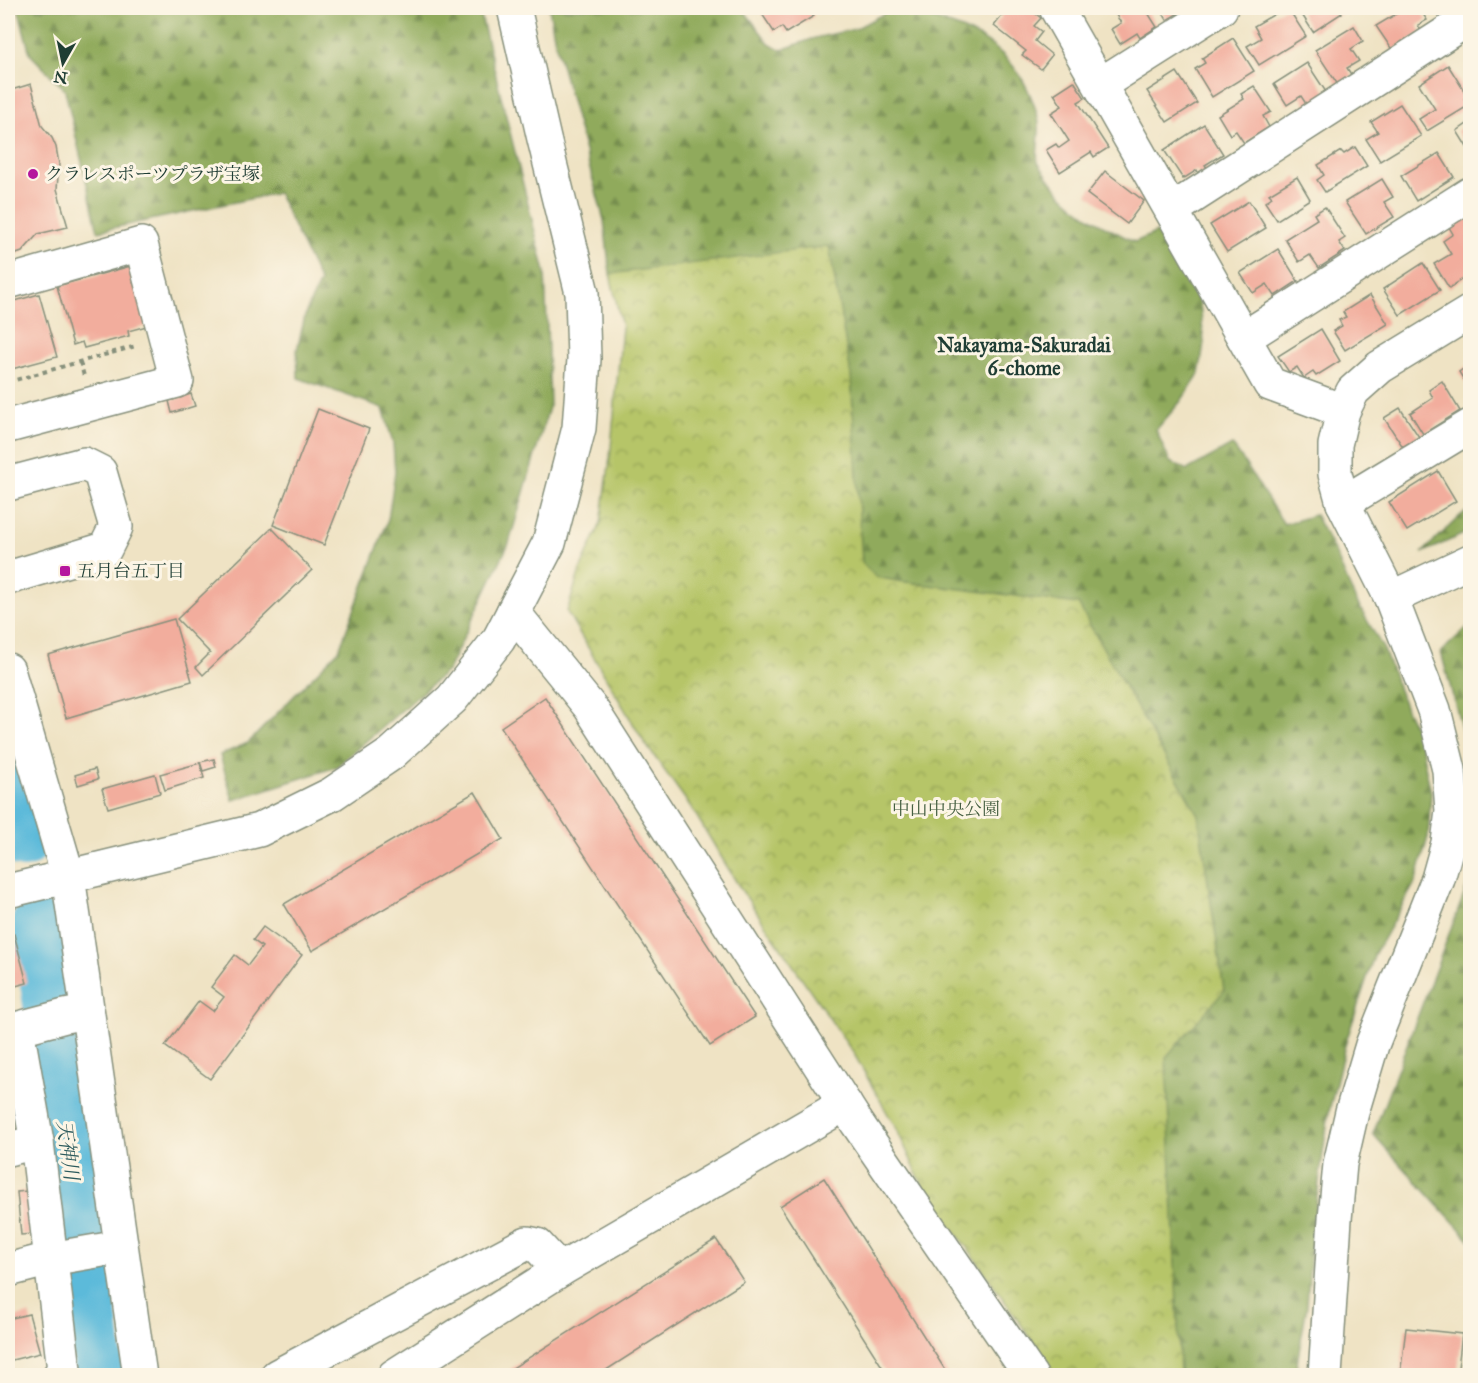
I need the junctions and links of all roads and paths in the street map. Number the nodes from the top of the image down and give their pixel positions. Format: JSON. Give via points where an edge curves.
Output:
{"nodes":[{"id":1,"x":514,"y":8,"type":"edge"},
{"id":2,"x":1056,"y":8,"type":"edge"},
{"id":3,"x":1221,"y":8,"type":"edge"},
{"id":4,"x":1470,"y":18,"type":"edge"},
{"id":5,"x":1101,"y":84,"type":"junction"},
{"id":6,"x":1470,"y":194,"type":"edge"},
{"id":7,"x":1172,"y":210,"type":"junction"},
{"id":8,"x":8,"y":282,"type":"edge"},
{"id":9,"x":1470,"y":312,"type":"edge"},
{"id":10,"x":1244,"y":338,"type":"junction"},
{"id":11,"x":144,"y":344,"type":"dead end"},
{"id":12,"x":8,"y":382,"type":"edge"},
{"id":13,"x":1343,"y":411,"type":"junction"},
{"id":14,"x":8,"y":426,"type":"edge"},
{"id":15,"x":1470,"y":426,"type":"edge"},
{"id":16,"x":8,"y":484,"type":"edge"},
{"id":17,"x":1343,"y":503,"type":"junction"},
{"id":18,"x":1470,"y":561,"type":"edge"},
{"id":19,"x":8,"y":578,"type":"edge"},
{"id":20,"x":1391,"y":598,"type":"junction"},
{"id":21,"x":513,"y":612,"type":"junction"},
{"id":22,"x":8,"y":670,"type":"edge"},
{"id":23,"x":68,"y":876,"type":"junction"},
{"id":24,"x":8,"y":891,"type":"edge"},
{"id":25,"x":44,"y":1022,"type":"edge"},
{"id":26,"x":845,"y":1104,"type":"junction"},
{"id":27,"x":22,"y":1145,"type":"edge"},
{"id":28,"x":109,"y":1249,"type":"junction"},
{"id":29,"x":58,"y":1258,"type":"junction"},
{"id":30,"x":8,"y":1270,"type":"edge"},
{"id":31,"x":560,"y":1270,"type":"junction"},
{"id":32,"x":59,"y":1376,"type":"edge"},
{"id":33,"x":140,"y":1376,"type":"edge"},
{"id":34,"x":277,"y":1376,"type":"edge"},
{"id":35,"x":394,"y":1376,"type":"edge"},
{"id":36,"x":1031,"y":1376,"type":"edge"},
{"id":37,"x":1325,"y":1376,"type":"edge"}],
"edges":[{"from":1,"to":21,"type":"street","via":[[582,293],[585,359],[579,428],[549,543]]},
{"from":2,"to":5,"type":"street"},
{"from":3,"to":5,"type":"street"},
{"from":4,"to":7,"type":"street"},
{"from":5,"to":7,"type":"street"},
{"from":6,"to":10,"type":"street"},
{"from":7,"to":10,"type":"street"},
{"from":8,"to":14,"type":"street","via":[[141,244],[177,381]]},
{"from":9,"to":13,"type":"street","via":[[1380,367],[1353,391]]},
{"from":10,"to":13,"type":"street","via":[[1270,384]]},
{"from":11,"to":12,"type":"path"},
{"from":13,"to":17,"type":"street","via":[[1335,445],[1335,474]]},
{"from":15,"to":17,"type":"street"},
{"from":16,"to":19,"type":"street","via":[[84,464],[100,472],[116,527],[105,549]]},
{"from":17,"to":20,"type":"street"},
{"from":18,"to":20,"type":"street"},
{"from":20,"to":37,"type":"street","via":[[1443,741],[1452,811],[1438,879],[1372,1045],[1340,1164]]},
{"from":21,"to":23,"type":"street","via":[[499,639],[452,699],[391,754],[332,794],[259,830]]},
{"from":21,"to":26,"type":"street","via":[[590,707]]},
{"from":22,"to":23,"type":"street"},
{"from":23,"to":24,"type":"street"},
{"from":23,"to":25,"type":"street"},
{"from":25,"to":27,"type":"street"},
{"from":25,"to":28,"type":"street"},
{"from":26,"to":31,"type":"street"},
{"from":26,"to":36,"type":"street"},
{"from":27,"to":29,"type":"street"},
{"from":28,"to":29,"type":"street"},
{"from":28,"to":33,"type":"street"},
{"from":29,"to":30,"type":"street"},
{"from":29,"to":32,"type":"street","via":[[64,1370]]},
{"from":31,"to":34,"type":"street","via":[[537,1245],[527,1243]]},
{"from":31,"to":35,"type":"street"}]}
